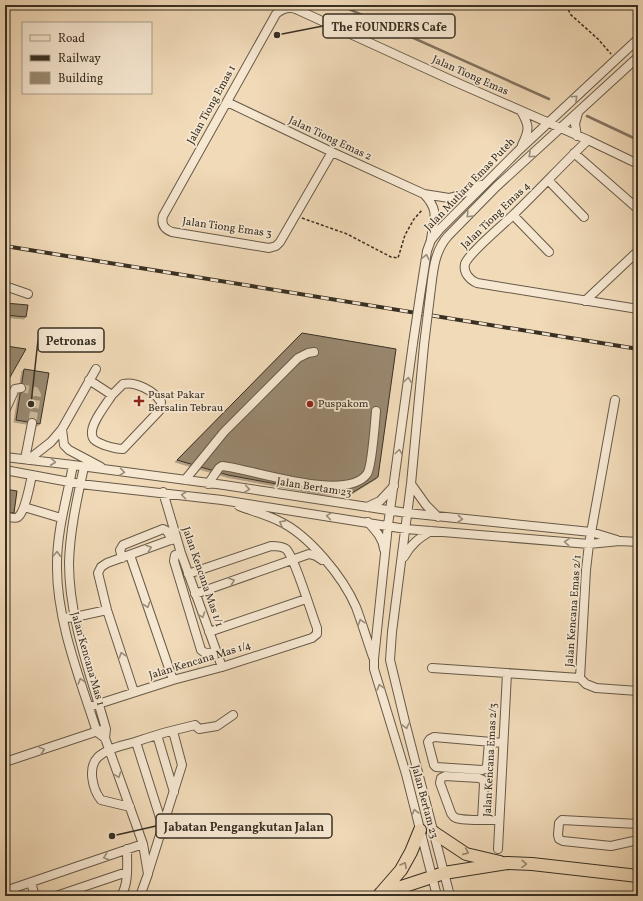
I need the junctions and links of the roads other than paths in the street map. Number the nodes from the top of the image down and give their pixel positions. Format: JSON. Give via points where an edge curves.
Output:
{"nodes":[{"id":1,"x":294,"y":8,"type":"joint"},
{"id":2,"x":638,"y":39,"type":"edge"},
{"id":3,"x":638,"y":57,"type":"edge"},
{"id":4,"x":227,"y":102,"type":"junction"},
{"id":5,"x":521,"y":110,"type":"junction"},
{"id":6,"x":578,"y":112,"type":"junction"},
{"id":7,"x":548,"y":123,"type":"junction"},
{"id":8,"x":560,"y":128,"type":"junction"},
{"id":9,"x":577,"y":136,"type":"junction"},
{"id":10,"x":588,"y":140,"type":"junction"},
{"id":11,"x":519,"y":150,"type":"junction"},
{"id":12,"x":332,"y":152,"type":"junction"},
{"id":13,"x":574,"y":153,"type":"junction"},
{"id":14,"x":638,"y":164,"type":"edge"},
{"id":15,"x":548,"y":180,"type":"junction"},
{"id":16,"x":485,"y":183,"type":"junction"},
{"id":17,"x":424,"y":194,"type":"junction"},
{"id":18,"x":638,"y":209,"type":"edge"},
{"id":19,"x":513,"y":216,"type":"junction"},
{"id":20,"x":584,"y":217,"type":"dead end"},
{"id":21,"x":163,"y":226,"type":"joint"},
{"id":22,"x":431,"y":240,"type":"junction"},
{"id":23,"x":638,"y":251,"type":"edge"},
{"id":24,"x":549,"y":252,"type":"dead end"},
{"id":25,"x":5,"y":286,"type":"edge"},
{"id":26,"x":28,"y":294,"type":"dead end"},
{"id":27,"x":585,"y":301,"type":"junction"},
{"id":28,"x":638,"y":309,"type":"edge"},
{"id":29,"x":314,"y":352,"type":"dead end"},
{"id":30,"x":96,"y":369,"type":"dead end"},
{"id":31,"x":89,"y":380,"type":"junction"},
{"id":32,"x":21,"y":388,"type":"dead end"},
{"id":33,"x":112,"y":395,"type":"junction"},
{"id":34,"x":615,"y":400,"type":"dead end"},
{"id":35,"x":5,"y":411,"type":"edge"},
{"id":36,"x":376,"y":411,"type":"dead end"},
{"id":37,"x":32,"y":423,"type":"tunnel mouth"},
{"id":38,"x":62,"y":429,"type":"junction"},
{"id":39,"x":5,"y":458,"type":"edge"},
{"id":40,"x":26,"y":460,"type":"junction"},
{"id":41,"x":73,"y":465,"type":"junction"},
{"id":42,"x":84,"y":467,"type":"junction"},
{"id":43,"x":103,"y":469,"type":"junction"},
{"id":44,"x":5,"y":470,"type":"edge"},
{"id":45,"x":32,"y":475,"type":"junction"},
{"id":46,"x":185,"y":480,"type":"junction"},
{"id":47,"x":70,"y":482,"type":"junction"},
{"id":48,"x":80,"y":484,"type":"junction"},
{"id":49,"x":208,"y":484,"type":"junction"},
{"id":50,"x":411,"y":484,"type":"junction"},
{"id":51,"x":394,"y":486,"type":"junction"},
{"id":52,"x":163,"y":492,"type":"junction"},
{"id":53,"x":222,"y":500,"type":"junction"},
{"id":54,"x":24,"y":507,"type":"junction"},
{"id":55,"x":366,"y":507,"type":"junction"},
{"id":56,"x":390,"y":511,"type":"junction"},
{"id":57,"x":407,"y":513,"type":"junction"},
{"id":58,"x":5,"y":516,"type":"edge"},
{"id":59,"x":438,"y":517,"type":"junction"},
{"id":60,"x":61,"y":518,"type":"junction"},
{"id":61,"x":368,"y":522,"type":"junction"},
{"id":62,"x":388,"y":525,"type":"junction"},
{"id":63,"x":406,"y":529,"type":"junction"},
{"id":64,"x":432,"y":531,"type":"junction"},
{"id":65,"x":591,"y":532,"type":"junction"},
{"id":66,"x":174,"y":539,"type":"junction"},
{"id":67,"x":620,"y":541,"type":"junction"},
{"id":68,"x":638,"y":542,"type":"edge"},
{"id":69,"x":589,"y":544,"type":"junction"},
{"id":70,"x":181,"y":553,"type":"junction"},
{"id":71,"x":126,"y":556,"type":"junction"},
{"id":72,"x":292,"y":560,"type":"junction"},
{"id":73,"x":384,"y":560,"type":"junction"},
{"id":74,"x":401,"y":562,"type":"junction"},
{"id":75,"x":330,"y":567,"type":"junction"},
{"id":76,"x":188,"y":574,"type":"junction"},
{"id":77,"x":195,"y":594,"type":"junction"},
{"id":78,"x":306,"y":598,"type":"junction"},
{"id":79,"x":107,"y":610,"type":"junction"},
{"id":80,"x":75,"y":617,"type":"junction"},
{"id":81,"x":63,"y":618,"type":"junction"},
{"id":82,"x":209,"y":632,"type":"junction"},
{"id":83,"x":216,"y":652,"type":"junction"},
{"id":84,"x":374,"y":659,"type":"junction"},
{"id":85,"x":222,"y":667,"type":"junction"},
{"id":86,"x":432,"y":668,"type":"dead end"},
{"id":87,"x":507,"y":673,"type":"junction"},
{"id":88,"x":580,"y":678,"type":"junction"},
{"id":89,"x":173,"y":680,"type":"junction"},
{"id":90,"x":638,"y":691,"type":"edge"},
{"id":91,"x":134,"y":692,"type":"junction"},
{"id":92,"x":99,"y":704,"type":"junction"},
{"id":93,"x":89,"y":707,"type":"junction"},
{"id":94,"x":233,"y":715,"type":"dead end"},
{"id":95,"x":106,"y":729,"type":"junction"},
{"id":96,"x":170,"y":730,"type":"junction"},
{"id":97,"x":97,"y":732,"type":"junction"},
{"id":98,"x":157,"y":735,"type":"junction"},
{"id":99,"x":105,"y":738,"type":"junction"},
{"id":100,"x":136,"y":742,"type":"junction"},
{"id":101,"x":489,"y":742,"type":"junction"},
{"id":102,"x":503,"y":743,"type":"junction"},
{"id":103,"x":109,"y":750,"type":"junction"},
{"id":104,"x":5,"y":762,"type":"edge"},
{"id":105,"x":175,"y":792,"type":"junction"},
{"id":106,"x":130,"y":807,"type":"junction"},
{"id":107,"x":482,"y":820,"type":"junction"},
{"id":108,"x":499,"y":820,"type":"junction"},
{"id":109,"x":638,"y":824,"type":"edge"},
{"id":110,"x":163,"y":827,"type":"junction"},
{"id":111,"x":420,"y":830,"type":"junction"},
{"id":112,"x":433,"y":832,"type":"junction"},
{"id":113,"x":638,"y":840,"type":"edge"},
{"id":114,"x":142,"y":844,"type":"junction"},
{"id":115,"x":127,"y":849,"type":"junction"},
{"id":116,"x":498,"y":849,"type":"dead end"},
{"id":117,"x":507,"y":863,"type":"junction"},
{"id":118,"x":127,"y":872,"type":"junction"},
{"id":119,"x":148,"y":874,"type":"junction"},
{"id":120,"x":438,"y":875,"type":"junction"},
{"id":121,"x":638,"y":876,"type":"edge"},
{"id":122,"x":31,"y":882,"type":"junction"},
{"id":123,"x":5,"y":891,"type":"edge"},
{"id":124,"x":379,"y":895,"type":"edge"},
{"id":125,"x":35,"y":896,"type":"edge"},
{"id":126,"x":56,"y":896,"type":"edge"},
{"id":127,"x":121,"y":896,"type":"edge"},
{"id":128,"x":140,"y":896,"type":"edge"},
{"id":129,"x":437,"y":896,"type":"edge"},
{"id":130,"x":450,"y":896,"type":"edge"}],
"edges":[{"from":1,"to":4,"type":"street","name":"Jalan Tiong Emas 1","via":[[286,8],[276,14]]},
{"from":1,"to":5,"type":"street","name":"Jalan Tiong Emas"},
{"from":7,"to":2,"type":"street","name":"Jalan Mutiara Emas Puteh","one_way":true},
{"from":3,"to":6,"type":"street","name":"Jalan Mutiara Emas Puteh"},
{"from":4,"to":12,"type":"street","name":"Jalan Tiong Emas 2"},
{"from":4,"to":21,"type":"street","name":"Jalan Tiong Emas 1","via":[[163,216]]},
{"from":5,"to":7,"type":"street","name":"Jalan Tiong Emas"},
{"from":5,"to":11,"type":"street","via":[[528,122],[528,128]]},
{"from":6,"to":8,"type":"street","name":"Jalan Mutiara Emas Puteh"},
{"from":6,"to":9,"type":"street","via":[[575,124]]},
{"from":7,"to":8,"type":"street","name":"Jalan Tiong Emas"},
{"from":7,"to":11,"type":"street","name":"Jalan Mutiara Emas Puteh"},
{"from":8,"to":9,"type":"street","name":"Jalan Tiong Emas"},
{"from":8,"to":50,"type":"street","name":"Jalan Mutiara Emas Puteh","one_way":true,"bridge":true,"via":[[496,187],[441,244],[435,261],[430,296]]},
{"from":9,"to":10,"type":"street","name":"Jalan Tiong Emas"},
{"from":10,"to":13,"type":"street","name":"Jalan Tiong Emas 4"},
{"from":10,"to":14,"type":"street","name":"Jalan Tiong Emas"},
{"from":11,"to":16,"type":"street","name":"Jalan Mutiara Emas Puteh"},
{"from":12,"to":17,"type":"street","name":"Jalan Tiong Emas 2"},
{"from":12,"to":21,"type":"street","name":"Jalan Tiong Emas 3","via":[[276,246],[269,248],[172,232]]},
{"from":13,"to":15,"type":"street","name":"Jalan Tiong Emas 4"},
{"from":13,"to":18,"type":"street"},
{"from":15,"to":19,"type":"street","name":"Jalan Tiong Emas 4"},
{"from":15,"to":20,"type":"street"},
{"from":16,"to":17,"type":"street","name":"Jalan Tiong Emas 2","via":[[449,198]]},
{"from":16,"to":22,"type":"street","name":"Jalan Mutiara Emas Puteh"},
{"from":17,"to":22,"type":"street","via":[[434,208]]},
{"from":19,"to":24,"type":"street"},
{"from":19,"to":27,"type":"street","name":"Jalan Tiong Emas 4","via":[[467,260],[465,268],[468,277],[477,283]]},
{"from":51,"to":22,"type":"street","name":"Jalan Mutiara Emas Puteh","one_way":true,"bridge":true,"via":[[425,260]]},
{"from":23,"to":27,"type":"street"},
{"from":25,"to":26,"type":"street"},
{"from":27,"to":28,"type":"street"},
{"from":29,"to":46,"type":"street","via":[[298,358],[224,432]]},
{"from":30,"to":31,"type":"street"},
{"from":31,"to":33,"type":"street"},
{"from":31,"to":38,"type":"street"},
{"from":32,"to":35,"type":"street","via":[[15,389]]},
{"from":33,"to":33,"type":"street","via":[[95,421],[92,435],[97,442],[122,449],[160,410],[161,402],[151,393],[132,383],[123,384]]},
{"from":34,"to":65,"type":"street","name":"Jalan Kencana Emas 2/1"},
{"from":36,"to":49,"type":"street","via":[[370,466],[366,475],[358,482],[343,486],[320,485],[222,466]]},
{"from":37,"to":40,"type":"street"},
{"from":38,"to":40,"type":"street","via":[[51,442]]},
{"from":38,"to":43,"type":"street","via":[[64,445],[69,450]]},
{"from":39,"to":40,"type":"street","name":"Jalan Bertam 23"},
{"from":40,"to":41,"type":"street","name":"Jalan Bertam 23","one_way":true},
{"from":41,"to":42,"type":"street","name":"Jalan Bertam 23"},
{"from":41,"to":47,"type":"street","name":"Jalan Kencana Mas 1"},
{"from":42,"to":43,"type":"street","name":"Jalan Bertam 23"},
{"from":42,"to":48,"type":"street","name":"Jalan Kencana Mas 1"},
{"from":43,"to":46,"type":"street","name":"Jalan Bertam 23","one_way":true},
{"from":44,"to":45,"type":"street","name":"Jalan Bertam 23"},
{"from":45,"to":47,"type":"street","name":"Jalan Bertam 23"},
{"from":45,"to":54,"type":"street"},
{"from":46,"to":49,"type":"street","name":"Jalan Bertam 23"},
{"from":47,"to":48,"type":"street","name":"Jalan Bertam 23"},
{"from":47,"to":60,"type":"street","name":"Jalan Kencana Mas 1"},
{"from":48,"to":52,"type":"street","name":"Jalan Bertam 23"},
{"from":48,"to":80,"type":"street","name":"Jalan Kencana Mas 1","via":[[70,546],[70,580]]},
{"from":49,"to":55,"type":"street","name":"Jalan Bertam 23","one_way":true},
{"from":50,"to":57,"type":"street","name":"Jalan Mutiara Emas Puteh"},
{"from":50,"to":59,"type":"street"},
{"from":51,"to":55,"type":"street","via":[[380,501]]},
{"from":51,"to":56,"type":"street","name":"Jalan Mutiara Emas Puteh"},
{"from":53,"to":52,"type":"street","name":"Jalan Bertam 23","one_way":true},
{"from":52,"to":66,"type":"street","name":"Jalan Kencana Mas 1/1"},
{"from":61,"to":53,"type":"street","name":"Jalan Bertam 23","one_way":true},
{"from":75,"to":53,"type":"street","one_way":true,"via":[[314,547],[280,521]]},
{"from":54,"to":58,"type":"street","via":[[18,517]]},
{"from":54,"to":60,"type":"street"},
{"from":55,"to":56,"type":"street","name":"Jalan Bertam 23"},
{"from":56,"to":57,"type":"street","name":"Jalan Bertam 23"},
{"from":56,"to":62,"type":"street","name":"Jalan Mutiara Emas Puteh"},
{"from":57,"to":59,"type":"street","name":"Jalan Bertam 23"},
{"from":57,"to":63,"type":"street","name":"Jalan Mutiara Emas Puteh"},
{"from":59,"to":65,"type":"street","name":"Jalan Bertam 23","one_way":true},
{"from":81,"to":60,"type":"street","name":"Jalan Kencana Mas 1","one_way":true,"via":[[57,580]]},
{"from":61,"to":62,"type":"street","name":"Jalan Bertam 23"},
{"from":61,"to":73,"type":"street","via":[[383,543]]},
{"from":62,"to":63,"type":"street","name":"Jalan Bertam 23"},
{"from":62,"to":73,"type":"street","name":"Jalan Bertam 23"},
{"from":63,"to":64,"type":"street","name":"Jalan Bertam 23"},
{"from":63,"to":74,"type":"street","name":"Jalan Bertam 23"},
{"from":69,"to":64,"type":"street","name":"Jalan Bertam 23","one_way":true},
{"from":64,"to":74,"type":"street","via":[[416,540]]},
{"from":65,"to":67,"type":"street","name":"Jalan Bertam 23"},
{"from":65,"to":69,"type":"street","name":"Jalan Kencana Emas 2/1"},
{"from":66,"to":70,"type":"street","name":"Jalan Kencana Mas 1/1"},
{"from":71,"to":66,"type":"street","one_way":true},
{"from":66,"to":71,"type":"street","via":[[163,529],[123,545],[120,550]]},
{"from":67,"to":68,"type":"street","name":"Jalan Bertam 23"},
{"from":67,"to":69,"type":"street","name":"Jalan Bertam 23"},
{"from":69,"to":88,"type":"street","name":"Jalan Kencana Emas 2/1"},
{"from":70,"to":76,"type":"street","name":"Jalan Kencana Mas 1/1"},
{"from":70,"to":83,"type":"street","via":[[176,555],[174,561],[201,650],[204,653]]},
{"from":71,"to":79,"type":"street","via":[[107,563],[98,573]]},
{"from":71,"to":89,"type":"street","one_way":true},
{"from":72,"to":75,"type":"street","via":[[312,554]]},
{"from":72,"to":76,"type":"street","via":[[286,549],[271,546]]},
{"from":77,"to":72,"type":"street","one_way":true},
{"from":72,"to":78,"type":"street"},
{"from":73,"to":84,"type":"street","name":"Jalan Bertam 23"},
{"from":74,"to":112,"type":"street","name":"Jalan Bertam 23","one_way":true,"via":[[390,660]]},
{"from":84,"to":75,"type":"street","one_way":true,"via":[[353,602]]},
{"from":76,"to":77,"type":"street","name":"Jalan Kencana Mas 1/1"},
{"from":77,"to":82,"type":"street","name":"Jalan Kencana Mas 1/1","one_way":true},
{"from":78,"to":82,"type":"street"},
{"from":78,"to":85,"type":"street","name":"Jalan Kencana Mas 1/4","via":[[317,634],[312,638]]},
{"from":79,"to":80,"type":"street"},
{"from":91,"to":79,"type":"street","one_way":true},
{"from":80,"to":81,"type":"street"},
{"from":80,"to":92,"type":"street","name":"Jalan Kencana Mas 1"},
{"from":93,"to":81,"type":"street","name":"Jalan Kencana Mas 1","one_way":true},
{"from":82,"to":83,"type":"street","name":"Jalan Kencana Mas 1/1"},
{"from":83,"to":85,"type":"street","name":"Jalan Kencana Mas 1/1"},
{"from":111,"to":84,"type":"street","name":"Jalan Bertam 23","one_way":true,"via":[[374,669]]},
{"from":85,"to":89,"type":"street","name":"Jalan Kencana Mas 1/4"},
{"from":86,"to":87,"type":"street"},
{"from":87,"to":88,"type":"street"},
{"from":87,"to":102,"type":"street","name":"Jalan Kencana Emas 2/3"},
{"from":88,"to":90,"type":"street","name":"Jalan Kencana Emas 2/1","via":[[596,688]]},
{"from":89,"to":91,"type":"street","name":"Jalan Kencana Mas 1/4"},
{"from":91,"to":92,"type":"street","name":"Jalan Kencana Mas 1/4"},
{"from":92,"to":93,"type":"street","name":"Jalan Kencana Mas 1/4"},
{"from":92,"to":95,"type":"street","name":"Jalan Kencana Mas 1"},
{"from":93,"to":97,"type":"street","name":"Jalan Kencana Mas 1"},
{"from":94,"to":96,"type":"street","via":[[217,726],[199,729],[195,725]]},
{"from":95,"to":97,"type":"street"},
{"from":95,"to":99,"type":"street","name":"Jalan Kencana Mas 1"},
{"from":96,"to":98,"type":"street"},
{"from":96,"to":105,"type":"street","via":[[182,765]]},
{"from":97,"to":99,"type":"street"},
{"from":104,"to":97,"type":"street","one_way":true},
{"from":98,"to":100,"type":"street"},
{"from":98,"to":105,"type":"street"},
{"from":99,"to":103,"type":"street","name":"Jalan Kencana Mas 1"},
{"from":100,"to":103,"type":"street"},
{"from":100,"to":110,"type":"street"},
{"from":101,"to":101,"type":"street","via":[[434,738],[430,738],[428,742],[434,766],[482,770],[487,766]]},
{"from":101,"to":102,"type":"street"},
{"from":102,"to":108,"type":"street","name":"Jalan Kencana Emas 2/3"},
{"from":103,"to":106,"type":"street","name":"Jalan Kencana Mas 1","one_way":true},
{"from":103,"to":106,"type":"street","via":[[96,758],[92,770],[96,794],[101,800]]},
{"from":105,"to":110,"type":"street"},
{"from":106,"to":114,"type":"street","name":"Jalan Kencana Mas 1"},
{"from":107,"to":107,"type":"street","via":[[454,817],[440,783],[441,778],[445,776],[483,780]]},
{"from":107,"to":108,"type":"street"},
{"from":108,"to":116,"type":"street","name":"Jalan Kencana Emas 2/3"},
{"from":109,"to":113,"type":"street","via":[[562,820],[559,823],[558,835],[563,841],[611,846]]},
{"from":110,"to":119,"type":"street"},
{"from":111,"to":120,"type":"street","name":"Jalan Bertam 23"},
{"from":124,"to":111,"type":"highway","one_way":true,"via":[[401,870]]},
{"from":112,"to":117,"type":"highway","one_way":true,"via":[[466,854]]},
{"from":112,"to":120,"type":"street","name":"Jalan Bertam 23"},
{"from":114,"to":115,"type":"street"},
{"from":114,"to":119,"type":"street","name":"Jalan Kencana Mas 1"},
{"from":115,"to":118,"type":"street"},
{"from":115,"to":122,"type":"street","one_way":true},
{"from":117,"to":120,"type":"highway"},
{"from":117,"to":121,"type":"highway","one_way":true},
{"from":118,"to":126,"type":"street"},
{"from":118,"to":127,"type":"street"},
{"from":119,"to":128,"type":"street"},
{"from":120,"to":124,"type":"highway"},
{"from":120,"to":129,"type":"street","name":"Jalan Bertam 23"},
{"from":120,"to":130,"type":"street","name":"Jalan Bertam 23"},
{"from":122,"to":123,"type":"street"},
{"from":122,"to":125,"type":"street"}]}
